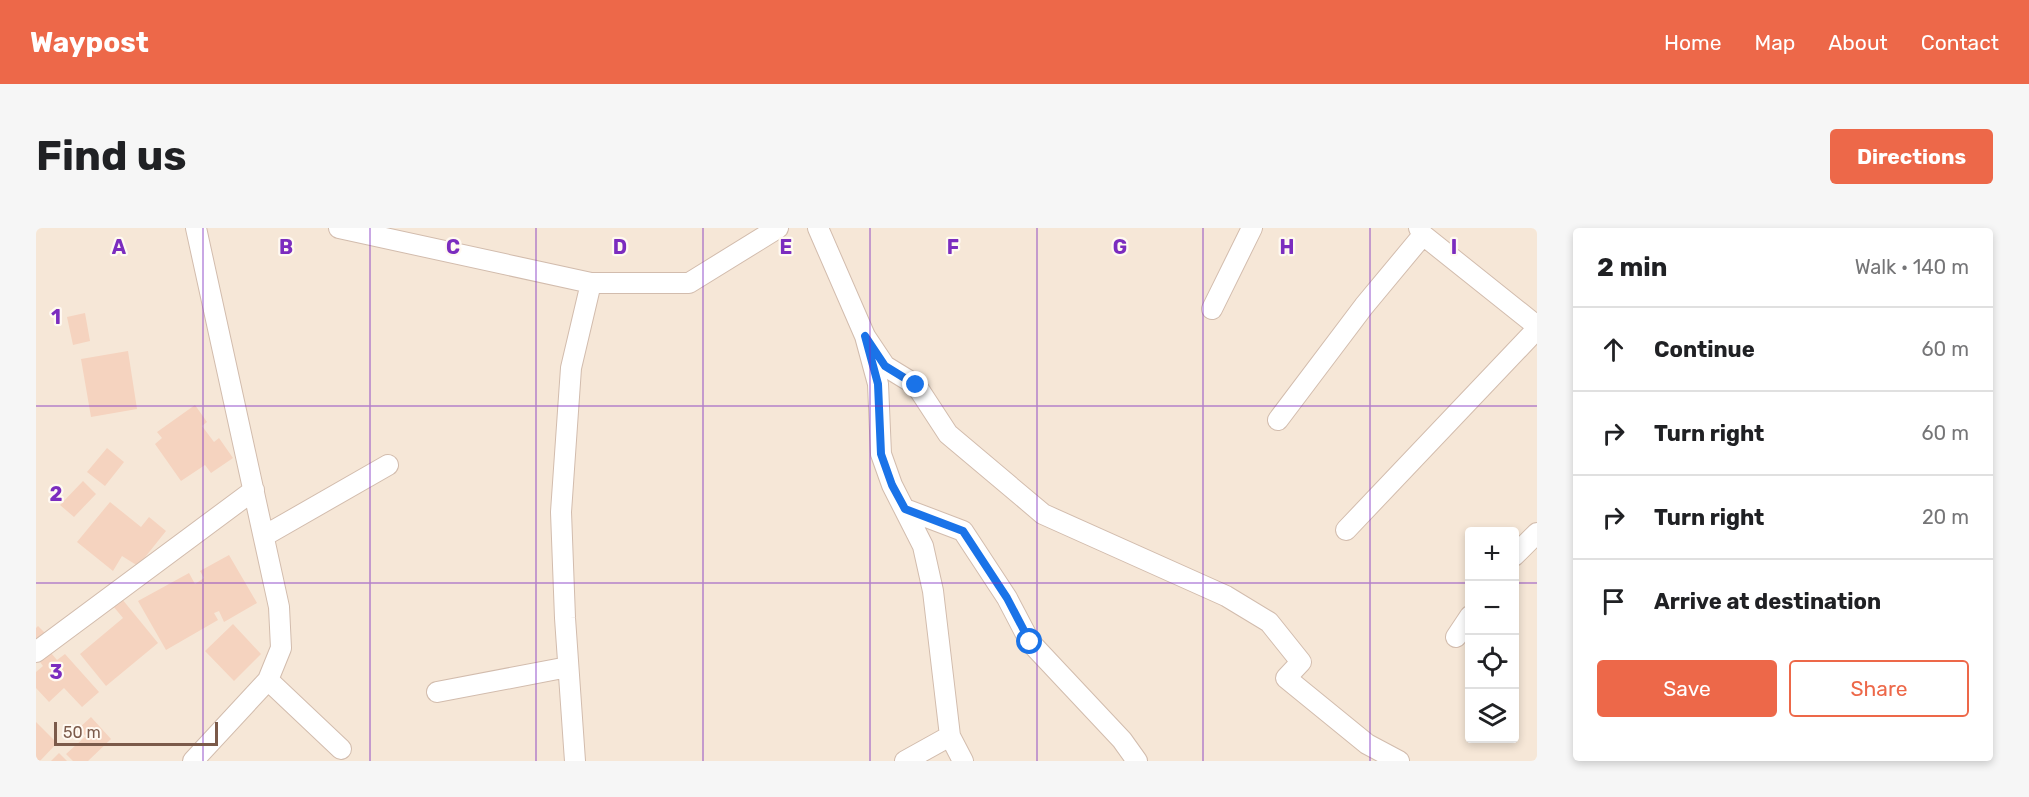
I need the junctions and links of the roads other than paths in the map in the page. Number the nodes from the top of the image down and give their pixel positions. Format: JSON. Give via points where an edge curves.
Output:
{"nodes":[{"id":1,"x":196,"y":228,"type":"edge"},
{"id":2,"x":339,"y":228,"type":"edge"},
{"id":3,"x":778,"y":228,"type":"edge"},
{"id":4,"x":818,"y":228,"type":"edge"},
{"id":5,"x":1252,"y":228,"type":"edge"},
{"id":6,"x":1421,"y":231,"type":"edge"},
{"id":7,"x":591,"y":283,"type":"junction"},
{"id":8,"x":1212,"y":309,"type":"dead end"},
{"id":9,"x":1537,"y":328,"type":"edge"},
{"id":10,"x":865,"y":336,"type":"junction"},
{"id":11,"x":1278,"y":420,"type":"dead end"},
{"id":12,"x":388,"y":465,"type":"dead end"},
{"id":13,"x":254,"y":490,"type":"junction"},
{"id":14,"x":905,"y":509,"type":"junction"},
{"id":15,"x":1346,"y":530,"type":"dead end"},
{"id":16,"x":1537,"y":533,"type":"edge"},
{"id":17,"x":264,"y":536,"type":"junction"},
{"id":18,"x":1519,"y":552,"type":"edge"},
{"id":19,"x":1465,"y":624,"type":"edge"},
{"id":20,"x":1456,"y":638,"type":"dead end"},
{"id":21,"x":36,"y":652,"type":"edge"},
{"id":22,"x":568,"y":667,"type":"junction"},
{"id":23,"x":268,"y":680,"type":"junction"},
{"id":24,"x":436,"y":692,"type":"dead end"},
{"id":25,"x":950,"y":736,"type":"junction"},
{"id":26,"x":340,"y":749,"type":"dead end"},
{"id":27,"x":193,"y":761,"type":"edge"},
{"id":28,"x":575,"y":761,"type":"edge"},
{"id":29,"x":905,"y":761,"type":"edge"},
{"id":30,"x":963,"y":761,"type":"edge"},
{"id":31,"x":1137,"y":761,"type":"edge"},
{"id":32,"x":1399,"y":761,"type":"edge"}],
"edges":[{"from":1,"to":13,"type":"street"},
{"from":2,"to":7,"type":"street"},
{"from":3,"to":7,"type":"street","via":[[689,283]]},
{"from":4,"to":10,"type":"street"},
{"from":5,"to":8,"type":"street"},
{"from":6,"to":9,"type":"street"},
{"from":6,"to":11,"type":"street"},
{"from":7,"to":22,"type":"street","via":[[571,368],[561,512]]},
{"from":9,"to":15,"type":"street"},
{"from":10,"to":14,"type":"street","via":[[878,384],[881,454]]},
{"from":10,"to":32,"type":"street","via":[[885,366],[916,385],[948,434],[1043,514],[1226,596],[1269,622],[1301,663],[1286,678],[1367,744]]},
{"from":12,"to":17,"type":"street"},
{"from":13,"to":17,"type":"street"},
{"from":13,"to":21,"type":"street"},
{"from":14,"to":25,"type":"street","via":[[923,546],[933,591]]},
{"from":14,"to":31,"type":"street","via":[[963,531],[1007,598],[1030,642]]},
{"from":16,"to":18,"type":"street"},
{"from":17,"to":23,"type":"street","via":[[279,607],[281,648]]},
{"from":19,"to":20,"type":"street"},
{"from":22,"to":24,"type":"street"},
{"from":22,"to":28,"type":"street"},
{"from":23,"to":26,"type":"street"},
{"from":23,"to":27,"type":"street"},
{"from":25,"to":29,"type":"street"},
{"from":25,"to":30,"type":"street"}]}
